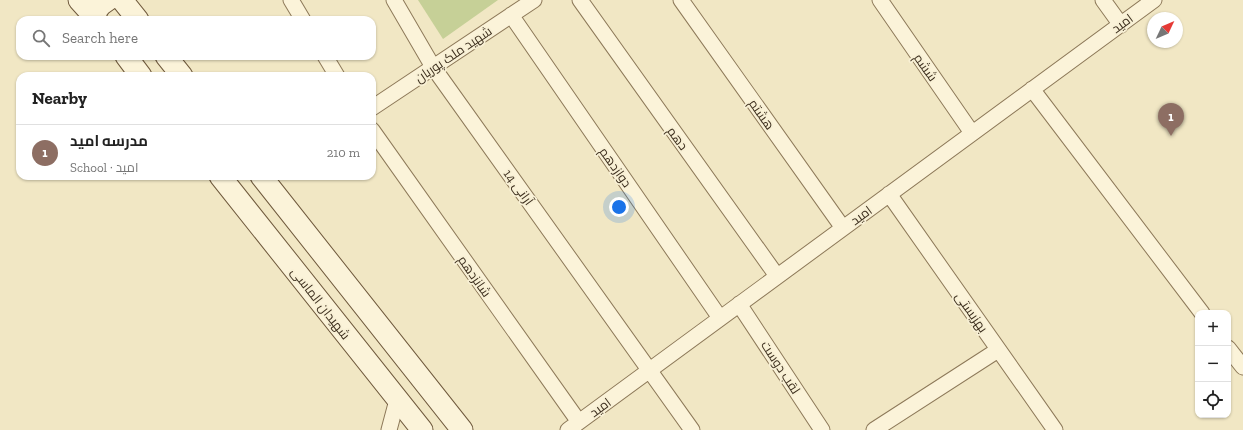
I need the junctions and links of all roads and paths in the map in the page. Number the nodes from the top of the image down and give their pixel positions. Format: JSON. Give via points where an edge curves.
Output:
{"nodes":[{"id":1,"x":79,"y":0,"type":"edge"},
{"id":2,"x":108,"y":0,"type":"edge"},
{"id":3,"x":122,"y":0,"type":"edge"},
{"id":4,"x":290,"y":0,"type":"edge"},
{"id":5,"x":394,"y":0,"type":"edge"},
{"id":6,"x":534,"y":0,"type":"edge"},
{"id":7,"x":580,"y":0,"type":"edge"},
{"id":8,"x":681,"y":0,"type":"edge"},
{"id":9,"x":880,"y":0,"type":"edge"},
{"id":10,"x":1104,"y":0,"type":"edge"},
{"id":11,"x":1154,"y":0,"type":"edge"},
{"id":12,"x":511,"y":15,"type":"junction"},
{"id":13,"x":93,"y":16,"type":"edge"},
{"id":14,"x":96,"y":16,"type":"edge"},
{"id":15,"x":135,"y":16,"type":"edge"},
{"id":16,"x":300,"y":16,"type":"edge"},
{"id":17,"x":1121,"y":24,"type":"junction"},
{"id":18,"x":129,"y":60,"type":"edge"},
{"id":19,"x":169,"y":60,"type":"edge"},
{"id":20,"x":327,"y":60,"type":"edge"},
{"id":21,"x":433,"y":67,"type":"junction"},
{"id":22,"x":138,"y":72,"type":"edge"},
{"id":23,"x":179,"y":72,"type":"edge"},
{"id":24,"x":335,"y":72,"type":"edge"},
{"id":25,"x":1032,"y":89,"type":"junction"},
{"id":26,"x":376,"y":105,"type":"edge"},
{"id":27,"x":972,"y":134,"type":"junction"},
{"id":28,"x":376,"y":136,"type":"edge"},
{"id":29,"x":223,"y":180,"type":"edge"},
{"id":30,"x":267,"y":180,"type":"edge"},
{"id":31,"x":889,"y":194,"type":"junction"},
{"id":32,"x":843,"y":228,"type":"junction"},
{"id":33,"x":777,"y":276,"type":"junction"},
{"id":34,"x":740,"y":304,"type":"junction"},
{"id":35,"x":1200,"y":310,"type":"edge"},
{"id":36,"x":720,"y":318,"type":"junction"},
{"id":37,"x":998,"y":350,"type":"junction"},
{"id":38,"x":1231,"y":352,"type":"edge"},
{"id":39,"x":1243,"y":367,"type":"edge"},
{"id":40,"x":650,"y":370,"type":"junction"},
{"id":41,"x":397,"y":400,"type":"junction"},
{"id":42,"x":573,"y":426,"type":"edge"},
{"id":43,"x":388,"y":430,"type":"edge"},
{"id":44,"x":422,"y":430,"type":"edge"},
{"id":45,"x":462,"y":430,"type":"edge"},
{"id":46,"x":692,"y":430,"type":"edge"},
{"id":47,"x":822,"y":430,"type":"edge"},
{"id":48,"x":874,"y":430,"type":"edge"},
{"id":49,"x":1055,"y":430,"type":"edge"}],
"edges":[{"from":1,"to":13,"type":"main road"},
{"from":2,"to":14,"type":"main road","via":[[101,5]]},
{"from":3,"to":15,"type":"main road"},
{"from":4,"to":16,"type":"street"},
{"from":5,"to":21,"type":"street","name":"آرانی 14"},
{"from":6,"to":12,"type":"street","name":"شهید ملک پوریان"},
{"from":7,"to":33,"type":"street","name":"دهم"},
{"from":8,"to":32,"type":"street","name":"هشتم"},
{"from":9,"to":27,"type":"street","name":"ششم"},
{"from":10,"to":17,"type":"street"},
{"from":11,"to":17,"type":"street","name":"امید"},
{"from":12,"to":21,"type":"street","name":"شهید ملک پوریان"},
{"from":12,"to":36,"type":"street","name":"دوازدهم"},
{"from":17,"to":25,"type":"street","name":"امید"},
{"from":18,"to":22,"type":"main road"},
{"from":19,"to":23,"type":"main road"},
{"from":20,"to":24,"type":"street"},
{"from":21,"to":26,"type":"street","name":"شهید ملک پوریان"},
{"from":21,"to":40,"type":"street","name":"آرانی 14"},
{"from":25,"to":27,"type":"street","name":"امید"},
{"from":25,"to":35,"type":"street"},
{"from":27,"to":31,"type":"street","name":"امید"},
{"from":28,"to":42,"type":"street","name":"شانزدهم"},
{"from":29,"to":41,"type":"main road","name":"شهیدان الماسی"},
{"from":30,"to":45,"type":"main road"},
{"from":31,"to":32,"type":"street","name":"امید"},
{"from":31,"to":37,"type":"street","name":"بهزیستی"},
{"from":32,"to":33,"type":"street","name":"امید"},
{"from":33,"to":34,"type":"street","name":"امید"},
{"from":34,"to":36,"type":"street","name":"امید"},
{"from":34,"to":47,"type":"street","name":"لقب دوست"},
{"from":36,"to":40,"type":"street","name":"امید"},
{"from":37,"to":48,"type":"street"},
{"from":37,"to":49,"type":"street","name":"بهزیستی"},
{"from":38,"to":39,"type":"street"},
{"from":40,"to":42,"type":"street","name":"امید"},
{"from":40,"to":46,"type":"street"},
{"from":41,"to":43,"type":"street"},
{"from":41,"to":44,"type":"main road","name":"شهیدان الماسی"}]}
